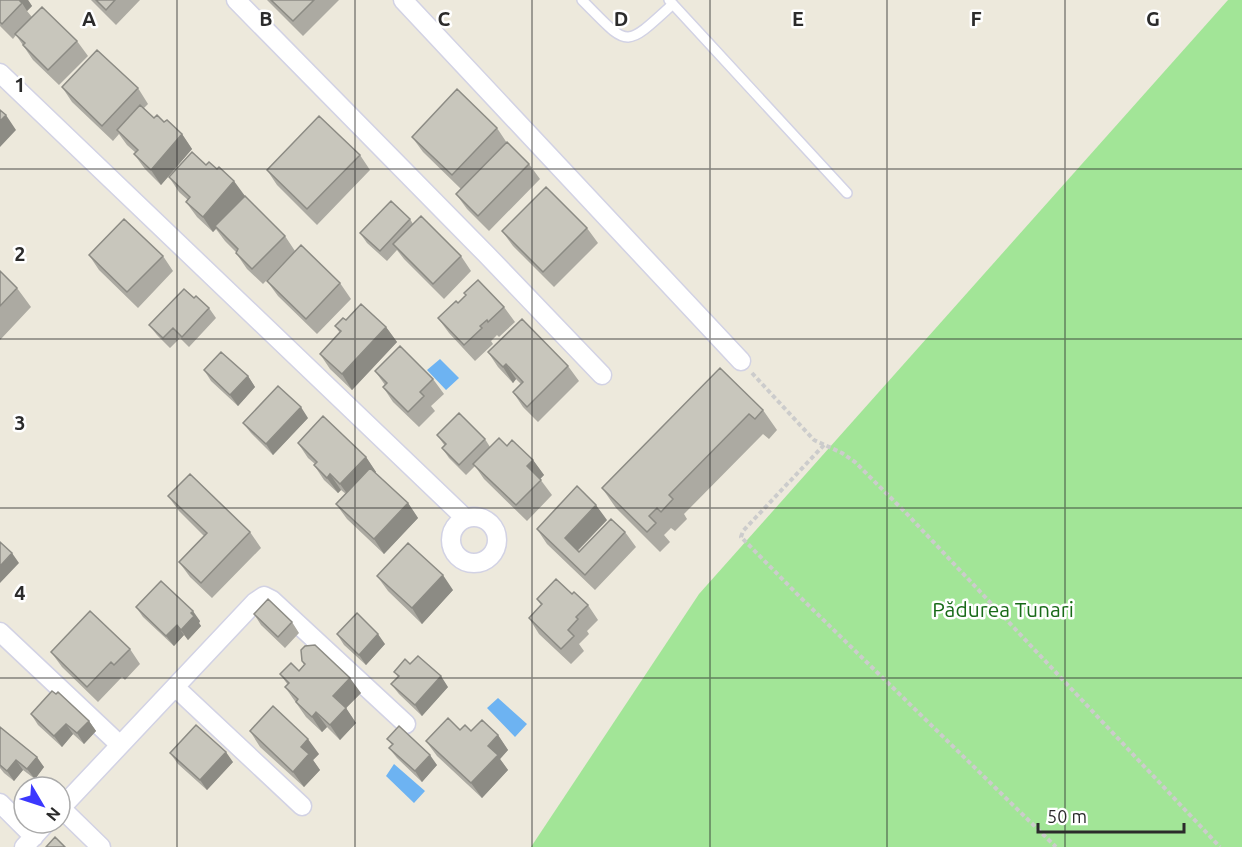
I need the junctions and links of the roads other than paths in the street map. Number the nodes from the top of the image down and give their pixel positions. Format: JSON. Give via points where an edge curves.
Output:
{"nodes":[{"id":1,"x":236,"y":0,"type":"edge"},
{"id":2,"x":403,"y":0,"type":"edge"},
{"id":3,"x":582,"y":0,"type":"edge"},
{"id":4,"x":671,"y":2,"type":"edge"},
{"id":5,"x":0,"y":73,"type":"edge"},
{"id":6,"x":847,"y":193,"type":"dead end"},
{"id":7,"x":741,"y":361,"type":"road end"},
{"id":8,"x":602,"y":375,"type":"dead end"},
{"id":9,"x":465,"y":518,"type":"dead end"},
{"id":10,"x":0,"y":632,"type":"edge"},
{"id":11,"x":175,"y":687,"type":"junction"},
{"id":12,"x":406,"y":724,"type":"dead end"},
{"id":13,"x":120,"y":745,"type":"junction"},
{"id":14,"x":72,"y":795,"type":"edge"},
{"id":15,"x":0,"y":803,"type":"edge"},
{"id":16,"x":302,"y":806,"type":"dead end"},
{"id":17,"x":72,"y":819,"type":"edge"},
{"id":18,"x":29,"y":842,"type":"edge"},
{"id":19,"x":101,"y":847,"type":"edge"}],
"edges":[{"from":1,"to":8,"type":"street"},
{"from":2,"to":7,"type":"street"},
{"from":3,"to":4,"type":"lane","via":[[614,32],[628,38],[641,33]]},
{"from":4,"to":6,"type":"lane"},
{"from":5,"to":9,"type":"street"},
{"from":10,"to":13,"type":"street"},
{"from":11,"to":12,"type":"street","via":[[264,596]]},
{"from":11,"to":13,"type":"street"},
{"from":11,"to":16,"type":"street"},
{"from":13,"to":14,"type":"street"},
{"from":15,"to":18,"type":"street"},
{"from":17,"to":19,"type":"street"}]}
